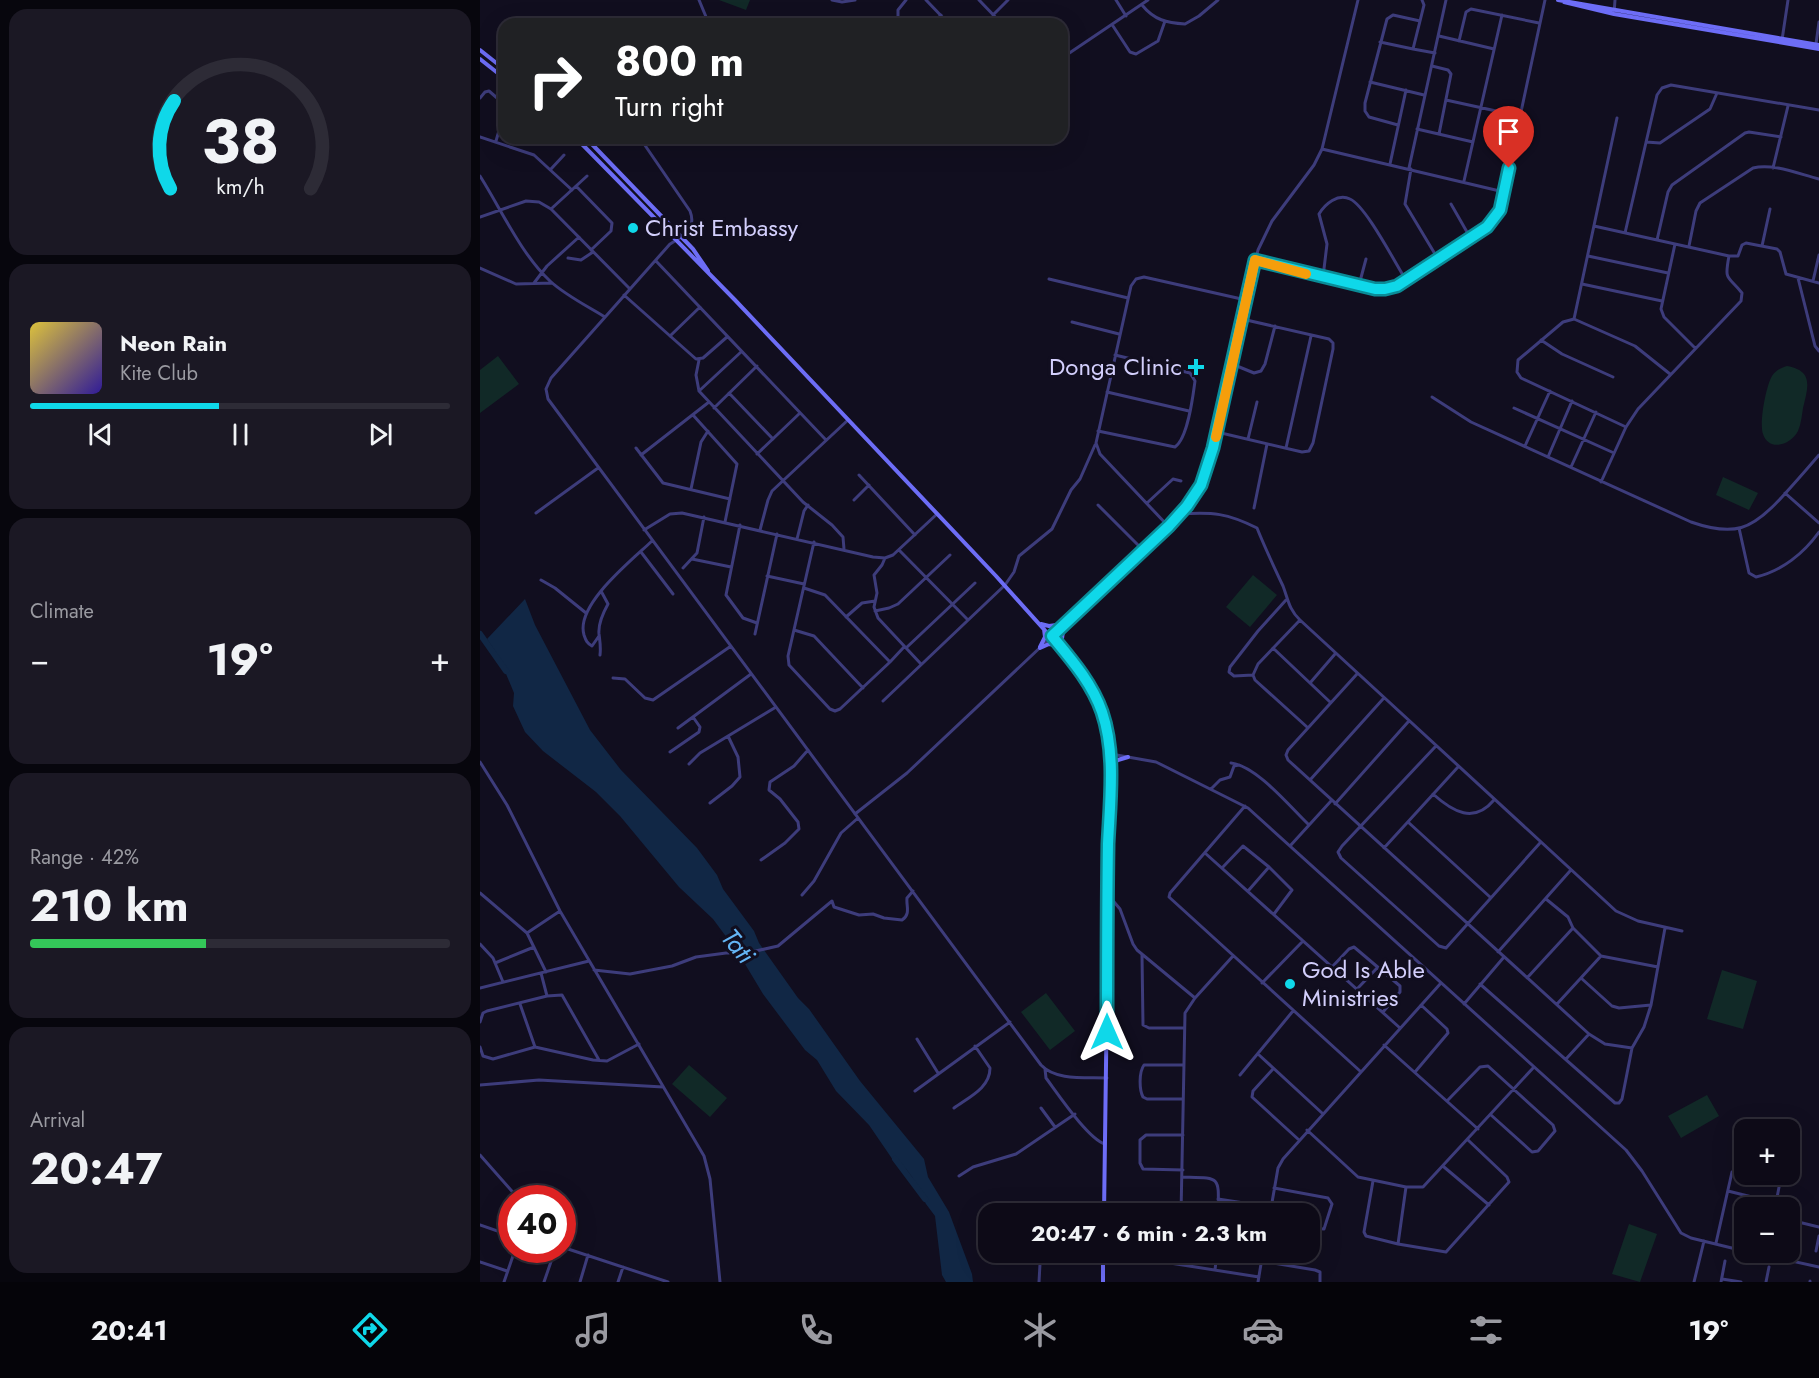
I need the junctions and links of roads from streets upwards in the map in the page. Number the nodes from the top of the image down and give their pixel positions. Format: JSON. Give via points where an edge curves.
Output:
{"nodes":[{"id":1,"x":699,"y":0,"type":"edge"},
{"id":2,"x":832,"y":0,"type":"edge"},
{"id":3,"x":855,"y":0,"type":"edge"},
{"id":4,"x":906,"y":0,"type":"edge"},
{"id":5,"x":926,"y":0,"type":"edge"},
{"id":6,"x":978,"y":0,"type":"edge"},
{"id":7,"x":1008,"y":0,"type":"edge"},
{"id":8,"x":1116,"y":0,"type":"edge"},
{"id":9,"x":1148,"y":0,"type":"edge"},
{"id":10,"x":1218,"y":0,"type":"edge"},
{"id":11,"x":1358,"y":0,"type":"edge"},
{"id":12,"x":1422,"y":0,"type":"edge"},
{"id":13,"x":1446,"y":0,"type":"edge"},
{"id":14,"x":1545,"y":0,"type":"edge"},
{"id":15,"x":1559,"y":0,"type":"edge"},
{"id":16,"x":1615,"y":0,"type":"edge"},
{"id":17,"x":1788,"y":0,"type":"edge"},
{"id":18,"x":1143,"y":5,"type":"junction"},
{"id":19,"x":1614,"y":12,"type":"junction"},
{"id":20,"x":940,"y":15,"type":"junction"},
{"id":21,"x":993,"y":15,"type":"junction"},
{"id":22,"x":1502,"y":15,"type":"junction"},
{"id":23,"x":1126,"y":16,"type":"junction"},
{"id":24,"x":706,"y":18,"type":"edge"},
{"id":25,"x":898,"y":18,"type":"edge"},
{"id":26,"x":937,"y":18,"type":"edge"},
{"id":27,"x":943,"y":18,"type":"edge"},
{"id":28,"x":996,"y":18,"type":"edge"},
{"id":29,"x":1165,"y":21,"type":"junction"},
{"id":30,"x":1420,"y":21,"type":"junction"},
{"id":31,"x":1819,"y":22,"type":"edge"},
{"id":32,"x":1539,"y":23,"type":"junction"},
{"id":33,"x":1113,"y":26,"type":"junction"},
{"id":34,"x":1439,"y":36,"type":"junction"},
{"id":35,"x":1782,"y":40,"type":"junction"},
{"id":36,"x":1459,"y":41,"type":"junction"},
{"id":37,"x":1380,"y":42,"type":"junction"},
{"id":38,"x":1817,"y":46,"type":"edge"},
{"id":39,"x":1413,"y":48,"type":"junction"},
{"id":40,"x":1494,"y":49,"type":"junction"},
{"id":41,"x":480,"y":50,"type":"edge"},
{"id":42,"x":1435,"y":53,"type":"junction"},
{"id":43,"x":1068,"y":54,"type":"edge"},
{"id":44,"x":480,"y":59,"type":"edge"},
{"id":45,"x":498,"y":64,"type":"edge"},
{"id":46,"x":1432,"y":66,"type":"junction"},
{"id":47,"x":498,"y":73,"type":"edge"},
{"id":48,"x":1371,"y":82,"type":"junction"},
{"id":49,"x":1406,"y":90,"type":"junction"},
{"id":50,"x":1717,"y":93,"type":"junction"},
{"id":51,"x":1425,"y":95,"type":"junction"},
{"id":52,"x":480,"y":98,"type":"edge"},
{"id":53,"x":498,"y":99,"type":"edge"},
{"id":54,"x":1446,"y":100,"type":"junction"},
{"id":55,"x":1788,"y":105,"type":"junction"},
{"id":56,"x":1481,"y":107,"type":"junction"},
{"id":57,"x":1819,"y":110,"type":"edge"},
{"id":58,"x":1519,"y":116,"type":"junction"},
{"id":59,"x":1617,"y":118,"type":"dead end"},
{"id":60,"x":1398,"y":125,"type":"junction"},
{"id":61,"x":1418,"y":129,"type":"junction"},
{"id":62,"x":498,"y":134,"type":"edge"},
{"id":63,"x":1439,"y":134,"type":"junction"},
{"id":64,"x":480,"y":136,"type":"edge"},
{"id":65,"x":1781,"y":137,"type":"junction"},
{"id":66,"x":496,"y":141,"type":"joint"},
{"id":67,"x":1473,"y":142,"type":"junction"},
{"id":68,"x":1646,"y":142,"type":"junction"},
{"id":69,"x":504,"y":144,"type":"edge"},
{"id":70,"x":582,"y":144,"type":"edge"},
{"id":71,"x":592,"y":144,"type":"edge"},
{"id":72,"x":644,"y":144,"type":"edge"},
{"id":73,"x":1322,"y":149,"type":"junction"},
{"id":74,"x":564,"y":155,"type":"dead end"},
{"id":75,"x":1390,"y":164,"type":"junction"},
{"id":76,"x":1773,"y":168,"type":"junction"},
{"id":77,"x":551,"y":169,"type":"junction"},
{"id":78,"x":1410,"y":169,"type":"junction"},
{"id":79,"x":480,"y":176,"type":"edge"},
{"id":80,"x":587,"y":176,"type":"dead end"},
{"id":81,"x":1819,"y":179,"type":"edge"},
{"id":82,"x":1464,"y":181,"type":"junction"},
{"id":83,"x":576,"y":186,"type":"junction"},
{"id":84,"x":572,"y":190,"type":"junction"},
{"id":85,"x":1504,"y":192,"type":"junction"},
{"id":86,"x":1451,"y":204,"type":"dead end"},
{"id":87,"x":552,"y":209,"type":"junction"},
{"id":88,"x":1770,"y":209,"type":"dead end"},
{"id":89,"x":501,"y":210,"type":"junction"},
{"id":90,"x":480,"y":217,"type":"edge"},
{"id":91,"x":1594,"y":226,"type":"junction"},
{"id":92,"x":1625,"y":233,"type":"junction"},
{"id":93,"x":579,"y":237,"type":"junction"},
{"id":94,"x":680,"y":239,"type":"junction"},
{"id":95,"x":1471,"y":239,"type":"junction"},
{"id":96,"x":1658,"y":240,"type":"junction"},
{"id":97,"x":1675,"y":244,"type":"junction"},
{"id":98,"x":1689,"y":246,"type":"junction"},
{"id":99,"x":1762,"y":246,"type":"junction"},
{"id":100,"x":592,"y":251,"type":"junction"},
{"id":101,"x":1819,"y":255,"type":"edge"},
{"id":102,"x":1588,"y":256,"type":"junction"},
{"id":103,"x":1729,"y":256,"type":"junction"},
{"id":104,"x":568,"y":258,"type":"dead end"},
{"id":105,"x":1366,"y":259,"type":"dead end"},
{"id":106,"x":1255,"y":260,"type":"junction"},
{"id":107,"x":1438,"y":260,"type":"junction"},
{"id":108,"x":656,"y":261,"type":"junction"},
{"id":109,"x":480,"y":268,"type":"edge"},
{"id":110,"x":542,"y":272,"type":"junction"},
{"id":111,"x":1668,"y":273,"type":"junction"},
{"id":112,"x":1323,"y":278,"type":"junction"},
{"id":113,"x":1798,"y":278,"type":"junction"},
{"id":114,"x":1049,"y":279,"type":"dead end"},
{"id":115,"x":1406,"y":280,"type":"junction"},
{"id":116,"x":1813,"y":281,"type":"junction"},
{"id":117,"x":552,"y":283,"type":"junction"},
{"id":118,"x":1819,"y":283,"type":"edge"},
{"id":119,"x":534,"y":284,"type":"junction"},
{"id":120,"x":1582,"y":284,"type":"junction"},
{"id":121,"x":1359,"y":285,"type":"junction"},
{"id":122,"x":630,"y":289,"type":"junction"},
{"id":123,"x":624,"y":295,"type":"junction"},
{"id":124,"x":1128,"y":298,"type":"junction"},
{"id":125,"x":1246,"y":300,"type":"junction"},
{"id":126,"x":1662,"y":301,"type":"junction"},
{"id":127,"x":700,"y":307,"type":"junction"},
{"id":128,"x":605,"y":317,"type":"junction"},
{"id":129,"x":1242,"y":319,"type":"junction"},
{"id":130,"x":1574,"y":319,"type":"junction"},
{"id":131,"x":1072,"y":322,"type":"dead end"},
{"id":132,"x":1275,"y":326,"type":"junction"},
{"id":133,"x":1119,"y":334,"type":"junction"},
{"id":134,"x":1311,"y":335,"type":"junction"},
{"id":135,"x":670,"y":336,"type":"junction"},
{"id":136,"x":727,"y":337,"type":"junction"},
{"id":137,"x":1541,"y":340,"type":"junction"},
{"id":138,"x":1695,"y":348,"type":"junction"},
{"id":139,"x":1819,"y":351,"type":"edge"},
{"id":140,"x":741,"y":352,"type":"junction"},
{"id":141,"x":1115,"y":355,"type":"junction"},
{"id":142,"x":699,"y":360,"type":"junction"},
{"id":143,"x":1232,"y":364,"type":"junction"},
{"id":144,"x":757,"y":366,"type":"junction"},
{"id":145,"x":1670,"y":374,"type":"junction"},
{"id":146,"x":1613,"y":377,"type":"dead end"},
{"id":147,"x":699,"y":391,"type":"junction"},
{"id":148,"x":1550,"y":391,"type":"junction"},
{"id":149,"x":1107,"y":392,"type":"junction"},
{"id":150,"x":729,"y":393,"type":"junction"},
{"id":151,"x":1432,"y":397,"type":"dead end"},
{"id":152,"x":1572,"y":401,"type":"junction"},
{"id":153,"x":709,"y":402,"type":"junction"},
{"id":154,"x":1257,"y":402,"type":"dead end"},
{"id":155,"x":714,"y":408,"type":"junction"},
{"id":156,"x":1514,"y":408,"type":"dead end"},
{"id":157,"x":1189,"y":411,"type":"junction"},
{"id":158,"x":1596,"y":412,"type":"junction"},
{"id":159,"x":800,"y":413,"type":"junction"},
{"id":160,"x":693,"y":415,"type":"junction"},
{"id":161,"x":848,"y":420,"type":"junction"},
{"id":162,"x":1538,"y":420,"type":"junction"},
{"id":163,"x":1626,"y":427,"type":"junction"},
{"id":164,"x":1559,"y":429,"type":"junction"},
{"id":165,"x":708,"y":431,"type":"junction"},
{"id":166,"x":1098,"y":431,"type":"junction"},
{"id":167,"x":1217,"y":432,"type":"junction"},
{"id":168,"x":773,"y":439,"type":"junction"},
{"id":169,"x":1248,"y":439,"type":"junction"},
{"id":170,"x":826,"y":440,"type":"junction"},
{"id":171,"x":1583,"y":440,"type":"junction"},
{"id":172,"x":1096,"y":443,"type":"junction"},
{"id":173,"x":1267,"y":444,"type":"junction"},
{"id":174,"x":1526,"y":447,"type":"junction"},
{"id":175,"x":636,"y":448,"type":"dead end"},
{"id":176,"x":1286,"y":448,"type":"junction"},
{"id":177,"x":1614,"y":453,"type":"junction"},
{"id":178,"x":757,"y":454,"type":"junction"},
{"id":179,"x":641,"y":455,"type":"junction"},
{"id":180,"x":1819,"y":455,"type":"edge"},
{"id":181,"x":1548,"y":457,"type":"junction"},
{"id":182,"x":1571,"y":467,"type":"junction"},
{"id":183,"x":598,"y":468,"type":"junction"},
{"id":184,"x":859,"y":474,"type":"dead end"},
{"id":185,"x":783,"y":481,"type":"junction"},
{"id":186,"x":1180,"y":481,"type":"dead end"},
{"id":187,"x":1601,"y":482,"type":"junction"},
{"id":188,"x":869,"y":484,"type":"junction"},
{"id":189,"x":691,"y":490,"type":"junction"},
{"id":190,"x":1785,"y":493,"type":"junction"},
{"id":191,"x":730,"y":499,"type":"junction"},
{"id":192,"x":854,"y":500,"type":"dead end"},
{"id":193,"x":1147,"y":503,"type":"junction"},
{"id":194,"x":808,"y":505,"type":"junction"},
{"id":195,"x":1098,"y":505,"type":"dead end"},
{"id":196,"x":1254,"y":508,"type":"dead end"},
{"id":197,"x":536,"y":513,"type":"dead end"},
{"id":198,"x":937,"y":513,"type":"junction"},
{"id":199,"x":1180,"y":514,"type":"junction"},
{"id":200,"x":704,"y":517,"type":"junction"},
{"id":201,"x":725,"y":522,"type":"junction"},
{"id":202,"x":1819,"y":523,"type":"edge"},
{"id":203,"x":740,"y":525,"type":"junction"},
{"id":204,"x":1169,"y":526,"type":"junction"},
{"id":205,"x":1739,"y":528,"type":"junction"},
{"id":206,"x":644,"y":530,"type":"junction"},
{"id":207,"x":760,"y":530,"type":"junction"},
{"id":208,"x":1819,"y":532,"type":"edge"},
{"id":209,"x":777,"y":534,"type":"junction"},
{"id":210,"x":915,"y":534,"type":"junction"},
{"id":211,"x":797,"y":539,"type":"junction"},
{"id":212,"x":652,"y":541,"type":"junction"},
{"id":213,"x":814,"y":542,"type":"junction"},
{"id":214,"x":844,"y":550,"type":"junction"},
{"id":215,"x":898,"y":550,"type":"junction"},
{"id":216,"x":1143,"y":550,"type":"junction"},
{"id":217,"x":641,"y":552,"type":"junction"},
{"id":218,"x":950,"y":555,"type":"dead end"},
{"id":219,"x":885,"y":558,"type":"junction"},
{"id":220,"x":692,"y":559,"type":"junction"},
{"id":221,"x":730,"y":567,"type":"junction"},
{"id":222,"x":683,"y":568,"type":"dead end"},
{"id":223,"x":767,"y":576,"type":"junction"},
{"id":224,"x":926,"y":577,"type":"junction"},
{"id":225,"x":541,"y":580,"type":"dead end"},
{"id":226,"x":975,"y":583,"type":"dead end"},
{"id":227,"x":1005,"y":585,"type":"junction"},
{"id":228,"x":804,"y":586,"type":"junction"},
{"id":229,"x":601,"y":591,"type":"junction"},
{"id":230,"x":673,"y":594,"type":"dead end"},
{"id":231,"x":1286,"y":599,"type":"junction"},
{"id":232,"x":875,"y":601,"type":"junction"},
{"id":233,"x":952,"y":604,"type":"junction"},
{"id":234,"x":875,"y":610,"type":"junction"},
{"id":235,"x":586,"y":613,"type":"junction"},
{"id":236,"x":846,"y":616,"type":"junction"},
{"id":237,"x":968,"y":620,"type":"junction"},
{"id":238,"x":1300,"y":620,"type":"junction"},
{"id":239,"x":757,"y":623,"type":"junction"},
{"id":240,"x":1064,"y":624,"type":"junction"},
{"id":241,"x":1042,"y":626,"type":"junction"},
{"id":242,"x":794,"y":630,"type":"junction"},
{"id":243,"x":755,"y":634,"type":"dead end"},
{"id":244,"x":599,"y":636,"type":"junction"},
{"id":245,"x":1052,"y":636,"type":"junction"},
{"id":246,"x":731,"y":646,"type":"junction"},
{"id":247,"x":1060,"y":646,"type":"junction"},
{"id":248,"x":905,"y":647,"type":"junction"},
{"id":249,"x":1040,"y":648,"type":"junction"},
{"id":250,"x":1273,"y":648,"type":"junction"},
{"id":251,"x":1335,"y":654,"type":"junction"},
{"id":252,"x":600,"y":655,"type":"dead end"},
{"id":253,"x":890,"y":662,"type":"junction"},
{"id":254,"x":921,"y":664,"type":"junction"},
{"id":255,"x":751,"y":674,"type":"junction"},
{"id":256,"x":1357,"y":674,"type":"junction"},
{"id":257,"x":1253,"y":675,"type":"junction"},
{"id":258,"x":613,"y":678,"type":"dead end"},
{"id":259,"x":1310,"y":683,"type":"junction"},
{"id":260,"x":863,"y":688,"type":"junction"},
{"id":261,"x":1383,"y":699,"type":"junction"},
{"id":262,"x":883,"y":701,"type":"dead end"},
{"id":263,"x":1330,"y":702,"type":"junction"},
{"id":264,"x":776,"y":707,"type":"junction"},
{"id":265,"x":693,"y":717,"type":"junction"},
{"id":266,"x":1408,"y":722,"type":"junction"},
{"id":267,"x":1307,"y":727,"type":"junction"},
{"id":268,"x":678,"y":728,"type":"dead end"},
{"id":269,"x":728,"y":736,"type":"junction"},
{"id":270,"x":1435,"y":747,"type":"junction"},
{"id":271,"x":808,"y":750,"type":"junction"},
{"id":272,"x":670,"y":752,"type":"dead end"},
{"id":273,"x":1111,"y":754,"type":"junction"},
{"id":274,"x":1128,"y":757,"type":"junction"},
{"id":275,"x":480,"y":762,"type":"edge"},
{"id":276,"x":1231,"y":763,"type":"dead end"},
{"id":277,"x":689,"y":764,"type":"dead end"},
{"id":278,"x":1113,"y":765,"type":"junction"},
{"id":279,"x":1240,"y":765,"type":"junction"},
{"id":280,"x":1458,"y":767,"type":"junction"},
{"id":281,"x":1310,"y":780,"type":"junction"},
{"id":282,"x":1211,"y":789,"type":"junction"},
{"id":283,"x":1433,"y":794,"type":"junction"},
{"id":284,"x":1494,"y":800,"type":"junction"},
{"id":285,"x":1110,"y":801,"type":"junction"},
{"id":286,"x":1333,"y":802,"type":"junction"},
{"id":287,"x":710,"y":803,"type":"dead end"},
{"id":288,"x":1245,"y":806,"type":"junction"},
{"id":289,"x":855,"y":814,"type":"junction"},
{"id":290,"x":858,"y":818,"type":"junction"},
{"id":291,"x":1408,"y":822,"type":"junction"},
{"id":292,"x":1309,"y":825,"type":"junction"},
{"id":293,"x":1360,"y":827,"type":"junction"},
{"id":294,"x":1540,"y":843,"type":"junction"},
{"id":295,"x":1290,"y":846,"type":"junction"},
{"id":296,"x":1384,"y":848,"type":"junction"},
{"id":297,"x":1205,"y":853,"type":"junction"},
{"id":298,"x":760,"y":860,"type":"dead end"},
{"id":299,"x":1269,"y":867,"type":"junction"},
{"id":300,"x":1222,"y":868,"type":"junction"},
{"id":301,"x":1570,"y":871,"type":"junction"},
{"id":302,"x":913,"y":891,"type":"junction"},
{"id":303,"x":1248,"y":891,"type":"junction"},
{"id":304,"x":480,"y":893,"type":"edge"},
{"id":305,"x":1108,"y":894,"type":"junction"},
{"id":306,"x":802,"y":895,"type":"dead end"},
{"id":307,"x":1491,"y":897,"type":"junction"},
{"id":308,"x":1545,"y":899,"type":"junction"},
{"id":309,"x":560,"y":911,"type":"junction"},
{"id":310,"x":1274,"y":914,"type":"junction"},
{"id":311,"x":1468,"y":924,"type":"junction"},
{"id":312,"x":1573,"y":927,"type":"junction"},
{"id":313,"x":1665,"y":928,"type":"junction"},
{"id":314,"x":1682,"y":931,"type":"dead end"},
{"id":315,"x":527,"y":933,"type":"junction"},
{"id":316,"x":1303,"y":941,"type":"junction"},
{"id":317,"x":480,"y":944,"type":"edge"},
{"id":318,"x":534,"y":947,"type":"junction"},
{"id":319,"x":1498,"y":952,"type":"junction"},
{"id":320,"x":1142,"y":954,"type":"junction"},
{"id":321,"x":1233,"y":956,"type":"junction"},
{"id":322,"x":1601,"y":956,"type":"junction"},
{"id":323,"x":1504,"y":957,"type":"junction"},
{"id":324,"x":589,"y":961,"type":"junction"},
{"id":325,"x":495,"y":963,"type":"junction"},
{"id":326,"x":1332,"y":967,"type":"junction"},
{"id":327,"x":1378,"y":967,"type":"junction"},
{"id":328,"x":1658,"y":967,"type":"junction"},
{"id":329,"x":594,"y":970,"type":"junction"},
{"id":330,"x":544,"y":972,"type":"junction"},
{"id":331,"x":1527,"y":978,"type":"junction"},
{"id":332,"x":1581,"y":978,"type":"junction"},
{"id":333,"x":503,"y":982,"type":"junction"},
{"id":334,"x":1262,"y":983,"type":"junction"},
{"id":335,"x":1441,"y":983,"type":"junction"},
{"id":336,"x":1480,"y":984,"type":"junction"},
{"id":337,"x":480,"y":988,"type":"edge"},
{"id":338,"x":1357,"y":989,"type":"junction"},
{"id":339,"x":547,"y":996,"type":"junction"},
{"id":340,"x":1195,"y":998,"type":"junction"},
{"id":341,"x":520,"y":1004,"type":"junction"},
{"id":342,"x":1464,"y":1004,"type":"junction"},
{"id":343,"x":1557,"y":1004,"type":"junction"},
{"id":344,"x":1421,"y":1005,"type":"junction"},
{"id":345,"x":1651,"y":1005,"type":"junction"},
{"id":346,"x":1293,"y":1011,"type":"junction"},
{"id":347,"x":1383,"y":1012,"type":"junction"},
{"id":348,"x":480,"y":1022,"type":"edge"},
{"id":349,"x":1010,"y":1022,"type":"junction"},
{"id":350,"x":1183,"y":1028,"type":"junction"},
{"id":351,"x":1400,"y":1028,"type":"junction"},
{"id":352,"x":1589,"y":1034,"type":"junction"},
{"id":353,"x":917,"y":1039,"type":"dead end"},
{"id":354,"x":639,"y":1044,"type":"junction"},
{"id":355,"x":975,"y":1046,"type":"junction"},
{"id":356,"x":1384,"y":1046,"type":"junction"},
{"id":357,"x":480,"y":1047,"type":"edge"},
{"id":358,"x":535,"y":1047,"type":"junction"},
{"id":359,"x":1632,"y":1047,"type":"junction"},
{"id":360,"x":1258,"y":1054,"type":"junction"},
{"id":361,"x":1565,"y":1059,"type":"junction"},
{"id":362,"x":599,"y":1060,"type":"junction"},
{"id":363,"x":1183,"y":1065,"type":"junction"},
{"id":364,"x":1534,"y":1066,"type":"junction"},
{"id":365,"x":1045,"y":1069,"type":"junction"},
{"id":366,"x":1273,"y":1069,"type":"junction"},
{"id":367,"x":1360,"y":1071,"type":"junction"},
{"id":368,"x":1414,"y":1072,"type":"junction"},
{"id":369,"x":938,"y":1073,"type":"junction"},
{"id":370,"x":1240,"y":1075,"type":"dead end"},
{"id":371,"x":1107,"y":1078,"type":"junction"},
{"id":372,"x":480,"y":1085,"type":"edge"},
{"id":373,"x":663,"y":1087,"type":"junction"},
{"id":374,"x":1515,"y":1088,"type":"junction"},
{"id":375,"x":915,"y":1091,"type":"dead end"},
{"id":376,"x":1183,"y":1099,"type":"junction"},
{"id":377,"x":1447,"y":1101,"type":"junction"},
{"id":378,"x":954,"y":1108,"type":"dead end"},
{"id":379,"x":1041,"y":1108,"type":"dead end"},
{"id":380,"x":1322,"y":1113,"type":"junction"},
{"id":381,"x":1075,"y":1114,"type":"junction"},
{"id":382,"x":1491,"y":1115,"type":"junction"},
{"id":383,"x":1055,"y":1128,"type":"junction"},
{"id":384,"x":1478,"y":1129,"type":"junction"},
{"id":385,"x":1307,"y":1130,"type":"junction"},
{"id":386,"x":1183,"y":1136,"type":"junction"},
{"id":387,"x":1299,"y":1140,"type":"junction"},
{"id":388,"x":1468,"y":1140,"type":"junction"},
{"id":389,"x":1105,"y":1144,"type":"junction"},
{"id":390,"x":480,"y":1155,"type":"edge"},
{"id":391,"x":1444,"y":1167,"type":"junction"},
{"id":392,"x":1183,"y":1170,"type":"junction"},
{"id":393,"x":1732,"y":1172,"type":"dead end"},
{"id":394,"x":959,"y":1176,"type":"dead end"},
{"id":395,"x":1182,"y":1176,"type":"junction"},
{"id":396,"x":1372,"y":1181,"type":"junction"},
{"id":397,"x":507,"y":1185,"type":"edge"},
{"id":398,"x":1406,"y":1187,"type":"junction"},
{"id":399,"x":1274,"y":1188,"type":"junction"},
{"id":400,"x":1728,"y":1191,"type":"junction"},
{"id":401,"x":1752,"y":1197,"type":"edge"},
{"id":402,"x":1218,"y":1199,"type":"junction"},
{"id":403,"x":1104,"y":1203,"type":"edge"},
{"id":404,"x":1182,"y":1203,"type":"edge"},
{"id":405,"x":1218,"y":1203,"type":"edge"},
{"id":406,"x":1244,"y":1203,"type":"edge"},
{"id":407,"x":1272,"y":1203,"type":"edge"},
{"id":408,"x":1489,"y":1205,"type":"junction"},
{"id":409,"x":1800,"y":1222,"type":"edge"},
{"id":410,"x":480,"y":1226,"type":"edge"},
{"id":411,"x":1819,"y":1227,"type":"edge"},
{"id":412,"x":1320,"y":1229,"type":"edge"},
{"id":413,"x":498,"y":1232,"type":"edge"},
{"id":414,"x":1819,"y":1236,"type":"edge"},
{"id":415,"x":1704,"y":1241,"type":"junction"},
{"id":416,"x":1398,"y":1244,"type":"junction"},
{"id":417,"x":1716,"y":1244,"type":"junction"},
{"id":418,"x":1734,"y":1248,"type":"edge"},
{"id":419,"x":576,"y":1251,"type":"edge"},
{"id":420,"x":1816,"y":1251,"type":"dead end"},
{"id":421,"x":588,"y":1255,"type":"junction"},
{"id":422,"x":1725,"y":1261,"type":"dead end"},
{"id":423,"x":480,"y":1262,"type":"edge"},
{"id":424,"x":510,"y":1263,"type":"edge"},
{"id":425,"x":551,"y":1263,"type":"edge"},
{"id":426,"x":1041,"y":1263,"type":"edge"},
{"id":427,"x":1103,"y":1263,"type":"edge"},
{"id":428,"x":1142,"y":1263,"type":"edge"},
{"id":429,"x":1216,"y":1263,"type":"edge"},
{"id":430,"x":1262,"y":1263,"type":"edge"},
{"id":431,"x":1274,"y":1263,"type":"edge"},
{"id":432,"x":1800,"y":1263,"type":"edge"},
{"id":433,"x":1181,"y":1264,"type":"joint"},
{"id":434,"x":622,"y":1267,"type":"junction"},
{"id":435,"x":1769,"y":1267,"type":"dead end"},
{"id":436,"x":1819,"y":1267,"type":"edge"},
{"id":437,"x":1215,"y":1270,"type":"junction"},
{"id":438,"x":507,"y":1271,"type":"junction"},
{"id":439,"x":1258,"y":1280,"type":"edge"},
{"id":440,"x":1722,"y":1280,"type":"edge"},
{"id":441,"x":504,"y":1282,"type":"edge"},
{"id":442,"x":544,"y":1282,"type":"edge"},
{"id":443,"x":580,"y":1282,"type":"edge"},
{"id":444,"x":618,"y":1282,"type":"edge"},
{"id":445,"x":668,"y":1282,"type":"edge"},
{"id":446,"x":720,"y":1282,"type":"edge"},
{"id":447,"x":1039,"y":1282,"type":"edge"},
{"id":448,"x":1103,"y":1282,"type":"edge"},
{"id":449,"x":1320,"y":1282,"type":"edge"},
{"id":450,"x":1694,"y":1282,"type":"edge"},
{"id":451,"x":1741,"y":1282,"type":"edge"},
{"id":452,"x":1766,"y":1282,"type":"edge"}],
"edges":[{"from":1,"to":24,"type":"street"},
{"from":2,"to":3,"type":"street"},
{"from":4,"to":25,"type":"street","via":[[898,10]]},
{"from":5,"to":20,"type":"street"},
{"from":6,"to":21,"type":"street"},
{"from":7,"to":21,"type":"street"},
{"from":8,"to":23,"type":"street"},
{"from":9,"to":18,"type":"street"},
{"from":10,"to":29,"type":"street","via":[[1188,24]]},
{"from":11,"to":73,"type":"street"},
{"from":12,"to":30,"type":"street"},
{"from":13,"to":34,"type":"street"},
{"from":14,"to":32,"type":"street"},
{"from":15,"to":19,"type":"street"},
{"from":16,"to":19,"type":"street"},
{"from":17,"to":35,"type":"street"},
{"from":18,"to":23,"type":"street"},
{"from":18,"to":29,"type":"street","via":[[1153,17]]},
{"from":19,"to":35,"type":"street"},
{"from":20,"to":26,"type":"street"},
{"from":20,"to":27,"type":"street"},
{"from":21,"to":28,"type":"street"},
{"from":22,"to":32,"type":"street"},
{"from":22,"to":36,"type":"street","via":[[1469,9]]},
{"from":22,"to":40,"type":"street"},
{"from":23,"to":33,"type":"street"},
{"from":29,"to":33,"type":"street","via":[[1158,41],[1136,54],[1128,49]]},
{"from":30,"to":37,"type":"street","via":[[1389,16]]},
{"from":30,"to":39,"type":"street"},
{"from":31,"to":38,"type":"street"},
{"from":32,"to":58,"type":"street"},
{"from":33,"to":43,"type":"street"},
{"from":34,"to":36,"type":"street"},
{"from":34,"to":42,"type":"street"},
{"from":35,"to":38,"type":"street"},
{"from":36,"to":40,"type":"street"},
{"from":37,"to":39,"type":"street"},
{"from":37,"to":48,"type":"street"},
{"from":39,"to":42,"type":"street"},
{"from":40,"to":56,"type":"street"},
{"from":41,"to":45,"type":"street"},
{"from":42,"to":46,"type":"street"},
{"from":44,"to":47,"type":"street"},
{"from":46,"to":51,"type":"street"},
{"from":46,"to":54,"type":"street","via":[[1451,72]]},
{"from":48,"to":49,"type":"street"},
{"from":48,"to":60,"type":"street","via":[[1364,106],[1366,115]]},
{"from":49,"to":51,"type":"street"},
{"from":49,"to":60,"type":"street"},
{"from":50,"to":55,"type":"street"},
{"from":50,"to":68,"type":"street","via":[[1710,109],[1660,143]]},
{"from":50,"to":68,"type":"street","via":[[1671,85],[1662,88]]},
{"from":51,"to":61,"type":"street"},
{"from":52,"to":53,"type":"street","via":[[489,91]]},
{"from":54,"to":56,"type":"street"},
{"from":54,"to":63,"type":"street"},
{"from":55,"to":57,"type":"street"},
{"from":55,"to":65,"type":"street"},
{"from":56,"to":58,"type":"street"},
{"from":56,"to":67,"type":"street"},
{"from":58,"to":85,"type":"street"},
{"from":59,"to":91,"type":"street"},
{"from":60,"to":75,"type":"street"},
{"from":61,"to":63,"type":"street"},
{"from":61,"to":78,"type":"street"},
{"from":62,"to":66,"type":"street"},
{"from":63,"to":67,"type":"street"},
{"from":64,"to":66,"type":"street"},
{"from":65,"to":76,"type":"street"},
{"from":65,"to":96,"type":"street","via":[[1745,133],[1672,185]]},
{"from":67,"to":82,"type":"street"},
{"from":68,"to":92,"type":"street"},
{"from":69,"to":77,"type":"street","via":[[534,155]]},
{"from":70,"to":94,"type":"street"},
{"from":71,"to":94,"type":"street"},
{"from":72,"to":94,"type":"street","via":[[691,215],[691,224]]},
{"from":73,"to":75,"type":"street"},
{"from":73,"to":106,"type":"street","via":[[1272,221]]},
{"from":74,"to":77,"type":"street"},
{"from":75,"to":78,"type":"street"},
{"from":76,"to":81,"type":"street"},
{"from":76,"to":98,"type":"street","via":[[1753,168],[1700,203]]},
{"from":77,"to":84,"type":"street"},
{"from":78,"to":82,"type":"street"},
{"from":78,"to":107,"type":"street","via":[[1405,204]]},
{"from":79,"to":89,"type":"street"},
{"from":80,"to":83,"type":"street"},
{"from":82,"to":85,"type":"street"},
{"from":83,"to":84,"type":"street"},
{"from":83,"to":100,"type":"street","via":[[613,227]]},
{"from":84,"to":87,"type":"street"},
{"from":85,"to":95,"type":"street","via":[[1494,219]]},
{"from":86,"to":95,"type":"street"},
{"from":87,"to":89,"type":"street","via":[[533,201]]},
{"from":87,"to":93,"type":"street"},
{"from":88,"to":99,"type":"street"},
{"from":89,"to":90,"type":"street"},
{"from":89,"to":110,"type":"street"},
{"from":91,"to":92,"type":"street"},
{"from":91,"to":102,"type":"street"},
{"from":92,"to":96,"type":"street"},
{"from":93,"to":100,"type":"street"},
{"from":93,"to":110,"type":"street"},
{"from":94,"to":108,"type":"street","via":[[670,244]]},
{"from":94,"to":161,"type":"street"},
{"from":95,"to":107,"type":"street"},
{"from":96,"to":97,"type":"street"},
{"from":97,"to":98,"type":"street"},
{"from":97,"to":111,"type":"street"},
{"from":98,"to":103,"type":"street"},
{"from":99,"to":103,"type":"street","via":[[1743,243],[1739,255]]},
{"from":99,"to":113,"type":"street","via":[[1779,250],[1786,274]]},
{"from":100,"to":104,"type":"street","via":[[581,260]]},
{"from":100,"to":122,"type":"street"},
{"from":101,"to":116,"type":"street"},
{"from":102,"to":111,"type":"street"},
{"from":102,"to":120,"type":"street"},
{"from":103,"to":138,"type":"street","via":[[1725,273],[1743,297]]},
{"from":105,"to":121,"type":"street"},
{"from":106,"to":112,"type":"street"},
{"from":106,"to":125,"type":"street"},
{"from":107,"to":115,"type":"street"},
{"from":108,"to":122,"type":"street"},
{"from":108,"to":127,"type":"street"},
{"from":109,"to":119,"type":"street","via":[[516,284]]},
{"from":110,"to":117,"type":"street"},
{"from":110,"to":119,"type":"street"},
{"from":111,"to":126,"type":"street"},
{"from":112,"to":115,"type":"street","via":[[1327,244],[1319,214],[1336,198],[1343,197],[1361,208]]},
{"from":112,"to":121,"type":"street"},
{"from":113,"to":116,"type":"street"},
{"from":113,"to":139,"type":"street"},
{"from":114,"to":124,"type":"street"},
{"from":115,"to":121,"type":"street","via":[[1385,289]]},
{"from":116,"to":118,"type":"street"},
{"from":117,"to":119,"type":"street"},
{"from":117,"to":128,"type":"street"},
{"from":120,"to":126,"type":"street"},
{"from":120,"to":130,"type":"street"},
{"from":122,"to":123,"type":"street"},
{"from":123,"to":128,"type":"street"},
{"from":123,"to":135,"type":"street"},
{"from":124,"to":125,"type":"street","via":[[1133,283],[1142,276]]},
{"from":124,"to":133,"type":"street"},
{"from":125,"to":129,"type":"street"},
{"from":126,"to":138,"type":"street","via":[[1664,317]]},
{"from":127,"to":135,"type":"street"},
{"from":127,"to":136,"type":"street"},
{"from":128,"to":183,"type":"street","via":[[551,378],[546,389],[553,408]]},
{"from":129,"to":132,"type":"street"},
{"from":129,"to":143,"type":"street"},
{"from":130,"to":137,"type":"street","via":[[1563,322]]},
{"from":130,"to":145,"type":"street","via":[[1635,346]]},
{"from":131,"to":133,"type":"street"},
{"from":132,"to":134,"type":"street"},
{"from":132,"to":143,"type":"street","via":[[1261,371],[1254,373]]},
{"from":133,"to":141,"type":"street"},
{"from":134,"to":176,"type":"street"},
{"from":134,"to":176,"type":"street","via":[[1330,340],[1334,347],[1313,443],[1305,452]]},
{"from":135,"to":142,"type":"street"},
{"from":136,"to":140,"type":"street"},
{"from":136,"to":142,"type":"street"},
{"from":137,"to":146,"type":"street"},
{"from":137,"to":148,"type":"street","via":[[1521,356],[1517,372],[1521,378]]},
{"from":138,"to":145,"type":"street"},
{"from":140,"to":144,"type":"street"},
{"from":140,"to":147,"type":"street"},
{"from":141,"to":149,"type":"street"},
{"from":141,"to":157,"type":"street","via":[[1191,374],[1195,381]]},
{"from":142,"to":147,"type":"street"},
{"from":143,"to":167,"type":"street"},
{"from":144,"to":150,"type":"street"},
{"from":144,"to":159,"type":"street"},
{"from":145,"to":163,"type":"street"},
{"from":147,"to":153,"type":"street"},
{"from":148,"to":152,"type":"street"},
{"from":148,"to":162,"type":"street"},
{"from":149,"to":157,"type":"street"},
{"from":149,"to":166,"type":"street"},
{"from":150,"to":155,"type":"street"},
{"from":150,"to":168,"type":"street"},
{"from":151,"to":174,"type":"street","via":[[1466,419]]},
{"from":152,"to":158,"type":"street"},
{"from":152,"to":164,"type":"street"},
{"from":153,"to":155,"type":"street"},
{"from":153,"to":160,"type":"street"},
{"from":154,"to":169,"type":"street"},
{"from":155,"to":178,"type":"street"},
{"from":156,"to":162,"type":"street"},
{"from":157,"to":166,"type":"street","via":[[1182,440],[1175,447]]},
{"from":158,"to":163,"type":"street"},
{"from":158,"to":171,"type":"street"},
{"from":159,"to":168,"type":"street"},
{"from":159,"to":170,"type":"street"},
{"from":160,"to":165,"type":"street"},
{"from":160,"to":179,"type":"street"},
{"from":161,"to":170,"type":"street"},
{"from":161,"to":198,"type":"street"},
{"from":162,"to":164,"type":"street"},
{"from":162,"to":174,"type":"street"},
{"from":163,"to":177,"type":"street"},
{"from":164,"to":171,"type":"street"},
{"from":164,"to":181,"type":"street"},
{"from":165,"to":189,"type":"street","via":[[701,442]]},
{"from":165,"to":191,"type":"street","via":[[737,464]]},
{"from":166,"to":172,"type":"street"},
{"from":167,"to":169,"type":"street"},
{"from":167,"to":199,"type":"street","via":[[1201,485]]},
{"from":168,"to":178,"type":"street"},
{"from":169,"to":173,"type":"street"},
{"from":170,"to":185,"type":"street"},
{"from":171,"to":177,"type":"street"},
{"from":171,"to":182,"type":"street"},
{"from":172,"to":193,"type":"street","via":[[1100,454]]},
{"from":172,"to":227,"type":"street","via":[[1052,529],[1019,556]]},
{"from":173,"to":176,"type":"street"},
{"from":173,"to":196,"type":"street"},
{"from":174,"to":181,"type":"street"},
{"from":175,"to":179,"type":"street"},
{"from":177,"to":187,"type":"street"},
{"from":178,"to":185,"type":"street"},
{"from":179,"to":189,"type":"street","via":[[663,483]]},
{"from":180,"to":190,"type":"street"},
{"from":181,"to":182,"type":"street"},
{"from":182,"to":187,"type":"street"},
{"from":183,"to":197,"type":"street"},
{"from":183,"to":206,"type":"street"},
{"from":184,"to":188,"type":"street"},
{"from":185,"to":194,"type":"street"},
{"from":185,"to":207,"type":"street","via":[[770,495]]},
{"from":186,"to":193,"type":"street","via":[[1173,478]]},
{"from":187,"to":205,"type":"street","via":[[1701,525]]},
{"from":188,"to":192,"type":"street"},
{"from":188,"to":210,"type":"street"},
{"from":189,"to":191,"type":"street"},
{"from":190,"to":202,"type":"street"},
{"from":190,"to":205,"type":"street","via":[[1757,522]]},
{"from":191,"to":201,"type":"street"},
{"from":193,"to":204,"type":"street"},
{"from":194,"to":211,"type":"street"},
{"from":194,"to":214,"type":"street","via":[[840,533]]},
{"from":195,"to":216,"type":"street"},
{"from":198,"to":210,"type":"street"},
{"from":198,"to":227,"type":"street"},
{"from":199,"to":204,"type":"street"},
{"from":199,"to":231,"type":"street","via":[[1231,516],[1256,528]]},
{"from":200,"to":201,"type":"street"},
{"from":200,"to":206,"type":"street","via":[[676,513]]},
{"from":200,"to":220,"type":"street","via":[[697,554]]},
{"from":201,"to":203,"type":"street"},
{"from":203,"to":207,"type":"street"},
{"from":203,"to":221,"type":"street"},
{"from":204,"to":216,"type":"street"},
{"from":205,"to":208,"type":"street","via":[[1749,573],[1756,577],[1785,566]]},
{"from":206,"to":212,"type":"street"},
{"from":207,"to":209,"type":"street"},
{"from":209,"to":211,"type":"street"},
{"from":209,"to":223,"type":"street"},
{"from":210,"to":215,"type":"street"},
{"from":211,"to":213,"type":"street"},
{"from":212,"to":217,"type":"street"},
{"from":212,"to":246,"type":"street"},
{"from":213,"to":214,"type":"street"},
{"from":213,"to":228,"type":"street"},
{"from":214,"to":219,"type":"street"},
{"from":215,"to":219,"type":"street"},
{"from":215,"to":224,"type":"street"},
{"from":216,"to":240,"type":"street"},
{"from":217,"to":229,"type":"street"},
{"from":217,"to":230,"type":"street"},
{"from":218,"to":224,"type":"street"},
{"from":219,"to":232,"type":"street","via":[[874,575]]},
{"from":220,"to":221,"type":"street"},
{"from":220,"to":222,"type":"street"},
{"from":221,"to":239,"type":"street","via":[[726,596],[743,618]]},
{"from":223,"to":228,"type":"street"},
{"from":223,"to":239,"type":"street"},
{"from":224,"to":233,"type":"street"},
{"from":224,"to":234,"type":"street","via":[[898,604]]},
{"from":225,"to":235,"type":"street"},
{"from":226,"to":233,"type":"street"},
{"from":227,"to":237,"type":"street"},
{"from":227,"to":241,"type":"street"},
{"from":228,"to":236,"type":"street","via":[[825,595]]},
{"from":228,"to":242,"type":"street"},
{"from":229,"to":235,"type":"street"},
{"from":229,"to":244,"type":"street","via":[[608,604]]},
{"from":231,"to":238,"type":"street"},
{"from":231,"to":257,"type":"street","via":[[1230,667],[1234,676]]},
{"from":232,"to":234,"type":"street"},
{"from":232,"to":236,"type":"street","via":[[862,603]]},
{"from":233,"to":237,"type":"street"},
{"from":233,"to":248,"type":"street"},
{"from":234,"to":248,"type":"street"},
{"from":235,"to":244,"type":"street","via":[[586,640],[592,646]]},
{"from":236,"to":253,"type":"street"},
{"from":237,"to":254,"type":"street"},
{"from":238,"to":250,"type":"street"},
{"from":238,"to":251,"type":"street"},
{"from":239,"to":243,"type":"street"},
{"from":240,"to":241,"type":"street"},
{"from":240,"to":245,"type":"street"},
{"from":240,"to":247,"type":"street"},
{"from":241,"to":245,"type":"street"},
{"from":241,"to":249,"type":"street","via":[[1045,637]]},
{"from":242,"to":260,"type":"street","via":[[814,636]]},
{"from":242,"to":260,"type":"street","via":[[789,665],[830,709],[840,709]]},
{"from":244,"to":252,"type":"street"},
{"from":245,"to":247,"type":"street"},
{"from":245,"to":249,"type":"street"},
{"from":246,"to":255,"type":"street"},
{"from":246,"to":258,"type":"street","via":[[653,700],[645,698],[625,679]]},
{"from":247,"to":249,"type":"street","via":[[1049,644]]},
{"from":247,"to":273,"type":"street","via":[[1088,683],[1102,713]]},
{"from":248,"to":253,"type":"street"},
{"from":248,"to":254,"type":"street"},
{"from":249,"to":289,"type":"street","via":[[907,773]]},
{"from":250,"to":257,"type":"street"},
{"from":250,"to":259,"type":"street"},
{"from":251,"to":256,"type":"street"},
{"from":251,"to":259,"type":"street"},
{"from":253,"to":260,"type":"street"},
{"from":254,"to":262,"type":"street"},
{"from":255,"to":264,"type":"street"},
{"from":255,"to":265,"type":"street"},
{"from":256,"to":261,"type":"street"},
{"from":256,"to":263,"type":"street"},
{"from":257,"to":267,"type":"street"},
{"from":259,"to":263,"type":"street"},
{"from":261,"to":266,"type":"street"},
{"from":261,"to":281,"type":"street"},
{"from":263,"to":267,"type":"street"},
{"from":264,"to":269,"type":"street"},
{"from":264,"to":271,"type":"street"},
{"from":265,"to":268,"type":"street"},
{"from":265,"to":272,"type":"street","via":[[699,732]]},
{"from":266,"to":270,"type":"street"},
{"from":266,"to":286,"type":"street"},
{"from":267,"to":281,"type":"street","via":[[1286,756]]},
{"from":269,"to":277,"type":"street"},
{"from":269,"to":287,"type":"street","via":[[738,757],[740,777]]},
{"from":270,"to":280,"type":"street"},
{"from":270,"to":293,"type":"street"},
{"from":271,"to":289,"type":"street"},
{"from":271,"to":298,"type":"street","via":[[768,786],[798,822],[799,829]]},
{"from":273,"to":274,"type":"street"},
{"from":273,"to":278,"type":"street"},
{"from":273,"to":285,"type":"street"},
{"from":274,"to":278,"type":"street"},
{"from":274,"to":282,"type":"street","via":[[1156,762]]},
{"from":275,"to":309,"type":"street","via":[[507,805]]},
{"from":276,"to":279,"type":"street"},
{"from":278,"to":285,"type":"street"},
{"from":279,"to":282,"type":"street","via":[[1234,766],[1230,777]]},
{"from":279,"to":292,"type":"street","via":[[1258,776]]},
{"from":280,"to":283,"type":"street"},
{"from":280,"to":284,"type":"street"},
{"from":281,"to":286,"type":"street"},
{"from":282,"to":288,"type":"street"},
{"from":283,"to":284,"type":"street","via":[[1457,812],[1480,813]]},
{"from":283,"to":291,"type":"street"},
{"from":284,"to":294,"type":"street"},
{"from":285,"to":305,"type":"street"},
{"from":286,"to":292,"type":"street"},
{"from":286,"to":293,"type":"street"},
{"from":288,"to":295,"type":"street"},
{"from":288,"to":297,"type":"street"},
{"from":289,"to":290,"type":"street"},
{"from":290,"to":302,"type":"street"},
{"from":290,"to":306,"type":"street","via":[[841,833]]},
{"from":291,"to":296,"type":"street"},
{"from":291,"to":307,"type":"street"},
{"from":292,"to":295,"type":"street"},
{"from":293,"to":296,"type":"street"},
{"from":293,"to":311,"type":"street","via":[[1340,848],[1341,858],[1441,947],[1449,946]]},
{"from":294,"to":301,"type":"street"},
{"from":294,"to":307,"type":"street"},
{"from":295,"to":335,"type":"street"},
{"from":296,"to":311,"type":"street"},
{"from":297,"to":300,"type":"street"},
{"from":297,"to":321,"type":"street","via":[[1168,897]]},
{"from":299,"to":300,"type":"street","via":[[1243,846]]},
{"from":299,"to":303,"type":"street"},
{"from":299,"to":310,"type":"street","via":[[1292,890]]},
{"from":300,"to":303,"type":"street"},
{"from":301,"to":308,"type":"street"},
{"from":301,"to":313,"type":"street","via":[[1622,915]]},
{"from":302,"to":329,"type":"street","via":[[907,898],[908,909],[902,920],[850,913],[834,907],[832,901],[778,946],[696,957],[630,974]]},
{"from":302,"to":349,"type":"street"},
{"from":303,"to":310,"type":"street"},
{"from":304,"to":315,"type":"street"},
{"from":305,"to":320,"type":"street","via":[[1120,909],[1133,944]]},
{"from":305,"to":371,"type":"street"},
{"from":307,"to":311,"type":"street"},
{"from":308,"to":312,"type":"street","via":[[1568,917]]},
{"from":308,"to":319,"type":"street"},
{"from":309,"to":315,"type":"street"},
{"from":309,"to":324,"type":"street"},
{"from":310,"to":316,"type":"street"},
{"from":311,"to":319,"type":"street"},
{"from":312,"to":322,"type":"street"},
{"from":312,"to":331,"type":"street"},
{"from":313,"to":314,"type":"street"},
{"from":313,"to":328,"type":"street"},
{"from":315,"to":318,"type":"street"},
{"from":316,"to":326,"type":"street"},
{"from":316,"to":334,"type":"street"},
{"from":317,"to":325,"type":"street"},
{"from":318,"to":325,"type":"street"},
{"from":318,"to":330,"type":"street"},
{"from":319,"to":323,"type":"street"},
{"from":320,"to":340,"type":"street"},
{"from":320,"to":350,"type":"street","via":[[1143,1025]]},
{"from":321,"to":334,"type":"street"},
{"from":321,"to":340,"type":"street"},
{"from":322,"to":328,"type":"street"},
{"from":322,"to":332,"type":"street"},
{"from":323,"to":331,"type":"street"},
{"from":323,"to":336,"type":"street"},
{"from":324,"to":329,"type":"street"},
{"from":324,"to":330,"type":"street"},
{"from":325,"to":333,"type":"street"},
{"from":326,"to":327,"type":"street","via":[[1352,947]]},
{"from":326,"to":338,"type":"street"},
{"from":327,"to":338,"type":"street"},
{"from":327,"to":347,"type":"street","via":[[1401,988]]},
{"from":328,"to":345,"type":"street"},
{"from":329,"to":354,"type":"street"},
{"from":330,"to":333,"type":"street"},
{"from":330,"to":339,"type":"street"},
{"from":331,"to":343,"type":"street"},
{"from":332,"to":343,"type":"street"},
{"from":332,"to":345,"type":"street","via":[[1615,1007]]},
{"from":333,"to":337,"type":"street"},
{"from":334,"to":346,"type":"street"},
{"from":335,"to":342,"type":"street"},
{"from":335,"to":344,"type":"street"},
{"from":336,"to":342,"type":"street"},
{"from":336,"to":361,"type":"street"},
{"from":338,"to":347,"type":"street"},
{"from":339,"to":341,"type":"street"},
{"from":339,"to":362,"type":"street","via":[[564,996]]},
{"from":340,"to":350,"type":"street","via":[[1185,1013]]},
{"from":341,"to":348,"type":"street","via":[[485,1012]]},
{"from":341,"to":358,"type":"street"},
{"from":342,"to":364,"type":"street"},
{"from":343,"to":352,"type":"street"},
{"from":344,"to":351,"type":"street"},
{"from":344,"to":368,"type":"street","via":[[1448,1033]]},
{"from":345,"to":359,"type":"street"},
{"from":346,"to":360,"type":"street"},
{"from":346,"to":367,"type":"street"},
{"from":347,"to":351,"type":"street"},
{"from":349,"to":355,"type":"street"},
{"from":349,"to":365,"type":"street"},
{"from":350,"to":363,"type":"street"},
{"from":351,"to":356,"type":"street"},
{"from":352,"to":359,"type":"street","via":[[1605,1044]]},
{"from":352,"to":361,"type":"street"},
{"from":353,"to":369,"type":"street"},
{"from":354,"to":362,"type":"street","via":[[611,1060]]},
{"from":354,"to":373,"type":"street"},
{"from":355,"to":369,"type":"street"},
{"from":355,"to":378,"type":"street","via":[[990,1068],[988,1080]]},
{"from":356,"to":367,"type":"street"},
{"from":356,"to":368,"type":"street"},
{"from":357,"to":358,"type":"street","via":[[483,1056],[494,1059]]},
{"from":358,"to":362,"type":"street"},
{"from":359,"to":361,"type":"street","via":[[1618,1103],[1612,1102]]},
{"from":360,"to":366,"type":"street"},
{"from":360,"to":370,"type":"street"},
{"from":363,"to":376,"type":"street"},
{"from":363,"to":376,"type":"street","via":[[1144,1065],[1140,1092],[1147,1099]]},
{"from":364,"to":374,"type":"street"},
{"from":364,"to":415,"type":"street","via":[[1626,1150],[1681,1233]]},
{"from":365,"to":371,"type":"street","via":[[1062,1075]]},
{"from":365,"to":381,"type":"street","via":[[1046,1078]]},
{"from":366,"to":380,"type":"street"},
{"from":366,"to":387,"type":"street","via":[[1252,1097]]},
{"from":367,"to":380,"type":"street"},
{"from":368,"to":377,"type":"street"},
{"from":369,"to":375,"type":"street"},
{"from":371,"to":389,"type":"street"},
{"from":372,"to":373,"type":"street","via":[[539,1080]]},
{"from":373,"to":446,"type":"street","via":[[688,1125],[707,1165]]},
{"from":374,"to":377,"type":"street","via":[[1483,1065]]},
{"from":374,"to":382,"type":"street"},
{"from":374,"to":382,"type":"street","via":[[1555,1131],[1536,1152],[1530,1151]]},
{"from":376,"to":386,"type":"street"},
{"from":377,"to":384,"type":"street"},
{"from":379,"to":383,"type":"street"},
{"from":380,"to":385,"type":"street"},
{"from":381,"to":383,"type":"street"},
{"from":381,"to":389,"type":"street","via":[[1096,1140]]},
{"from":382,"to":384,"type":"street"},
{"from":383,"to":394,"type":"street","via":[[1016,1154],[973,1167]]},
{"from":384,"to":388,"type":"street"},
{"from":385,"to":387,"type":"street"},
{"from":385,"to":396,"type":"street","via":[[1353,1174]]},
{"from":386,"to":392,"type":"street"},
{"from":386,"to":392,"type":"street","via":[[1146,1135],[1140,1140],[1140,1163],[1143,1168]]},
{"from":387,"to":399,"type":"street","via":[[1280,1164]]},
{"from":388,"to":391,"type":"street"},
{"from":388,"to":408,"type":"street","via":[[1509,1179]]},
{"from":389,"to":403,"type":"street"},
{"from":390,"to":397,"type":"street"},
{"from":391,"to":398,"type":"street","via":[[1423,1187]]},
{"from":391,"to":408,"type":"street"},
{"from":392,"to":395,"type":"street"},
{"from":393,"to":400,"type":"street"},
{"from":395,"to":402,"type":"street","via":[[1214,1179],[1218,1183]]},
{"from":395,"to":404,"type":"street"},
{"from":396,"to":398,"type":"street"},
{"from":396,"to":416,"type":"street","via":[[1364,1232],[1370,1239]]},
{"from":398,"to":416,"type":"street"},
{"from":399,"to":407,"type":"street"},
{"from":399,"to":412,"type":"street","via":[[1331,1200],[1324,1229]]},
{"from":400,"to":401,"type":"street"},
{"from":400,"to":417,"type":"street"},
{"from":402,"to":405,"type":"street"},
{"from":402,"to":406,"type":"street"},
{"from":408,"to":416,"type":"street","via":[[1446,1252]]},
{"from":409,"to":411,"type":"street"},
{"from":410,"to":413,"type":"street"},
{"from":414,"to":420,"type":"street"},
{"from":415,"to":417,"type":"street"},
{"from":415,"to":450,"type":"street"},
{"from":417,"to":418,"type":"street"},
{"from":419,"to":421,"type":"street"},
{"from":421,"to":434,"type":"street"},
{"from":421,"to":443,"type":"street"},
{"from":422,"to":440,"type":"street"},
{"from":423,"to":438,"type":"street"},
{"from":424,"to":438,"type":"street"},
{"from":425,"to":442,"type":"street"},
{"from":426,"to":447,"type":"street"},
{"from":427,"to":448,"type":"street"},
{"from":428,"to":433,"type":"street"},
{"from":429,"to":437,"type":"street"},
{"from":430,"to":439,"type":"street"},
{"from":431,"to":449,"type":"street","via":[[1316,1270],[1320,1272]]},
{"from":432,"to":436,"type":"street"},
{"from":433,"to":437,"type":"street"},
{"from":434,"to":444,"type":"street"},
{"from":434,"to":445,"type":"street"},
{"from":435,"to":452,"type":"street"},
{"from":437,"to":439,"type":"street"},
{"from":438,"to":441,"type":"street"},
{"from":440,"to":451,"type":"street"}]}
